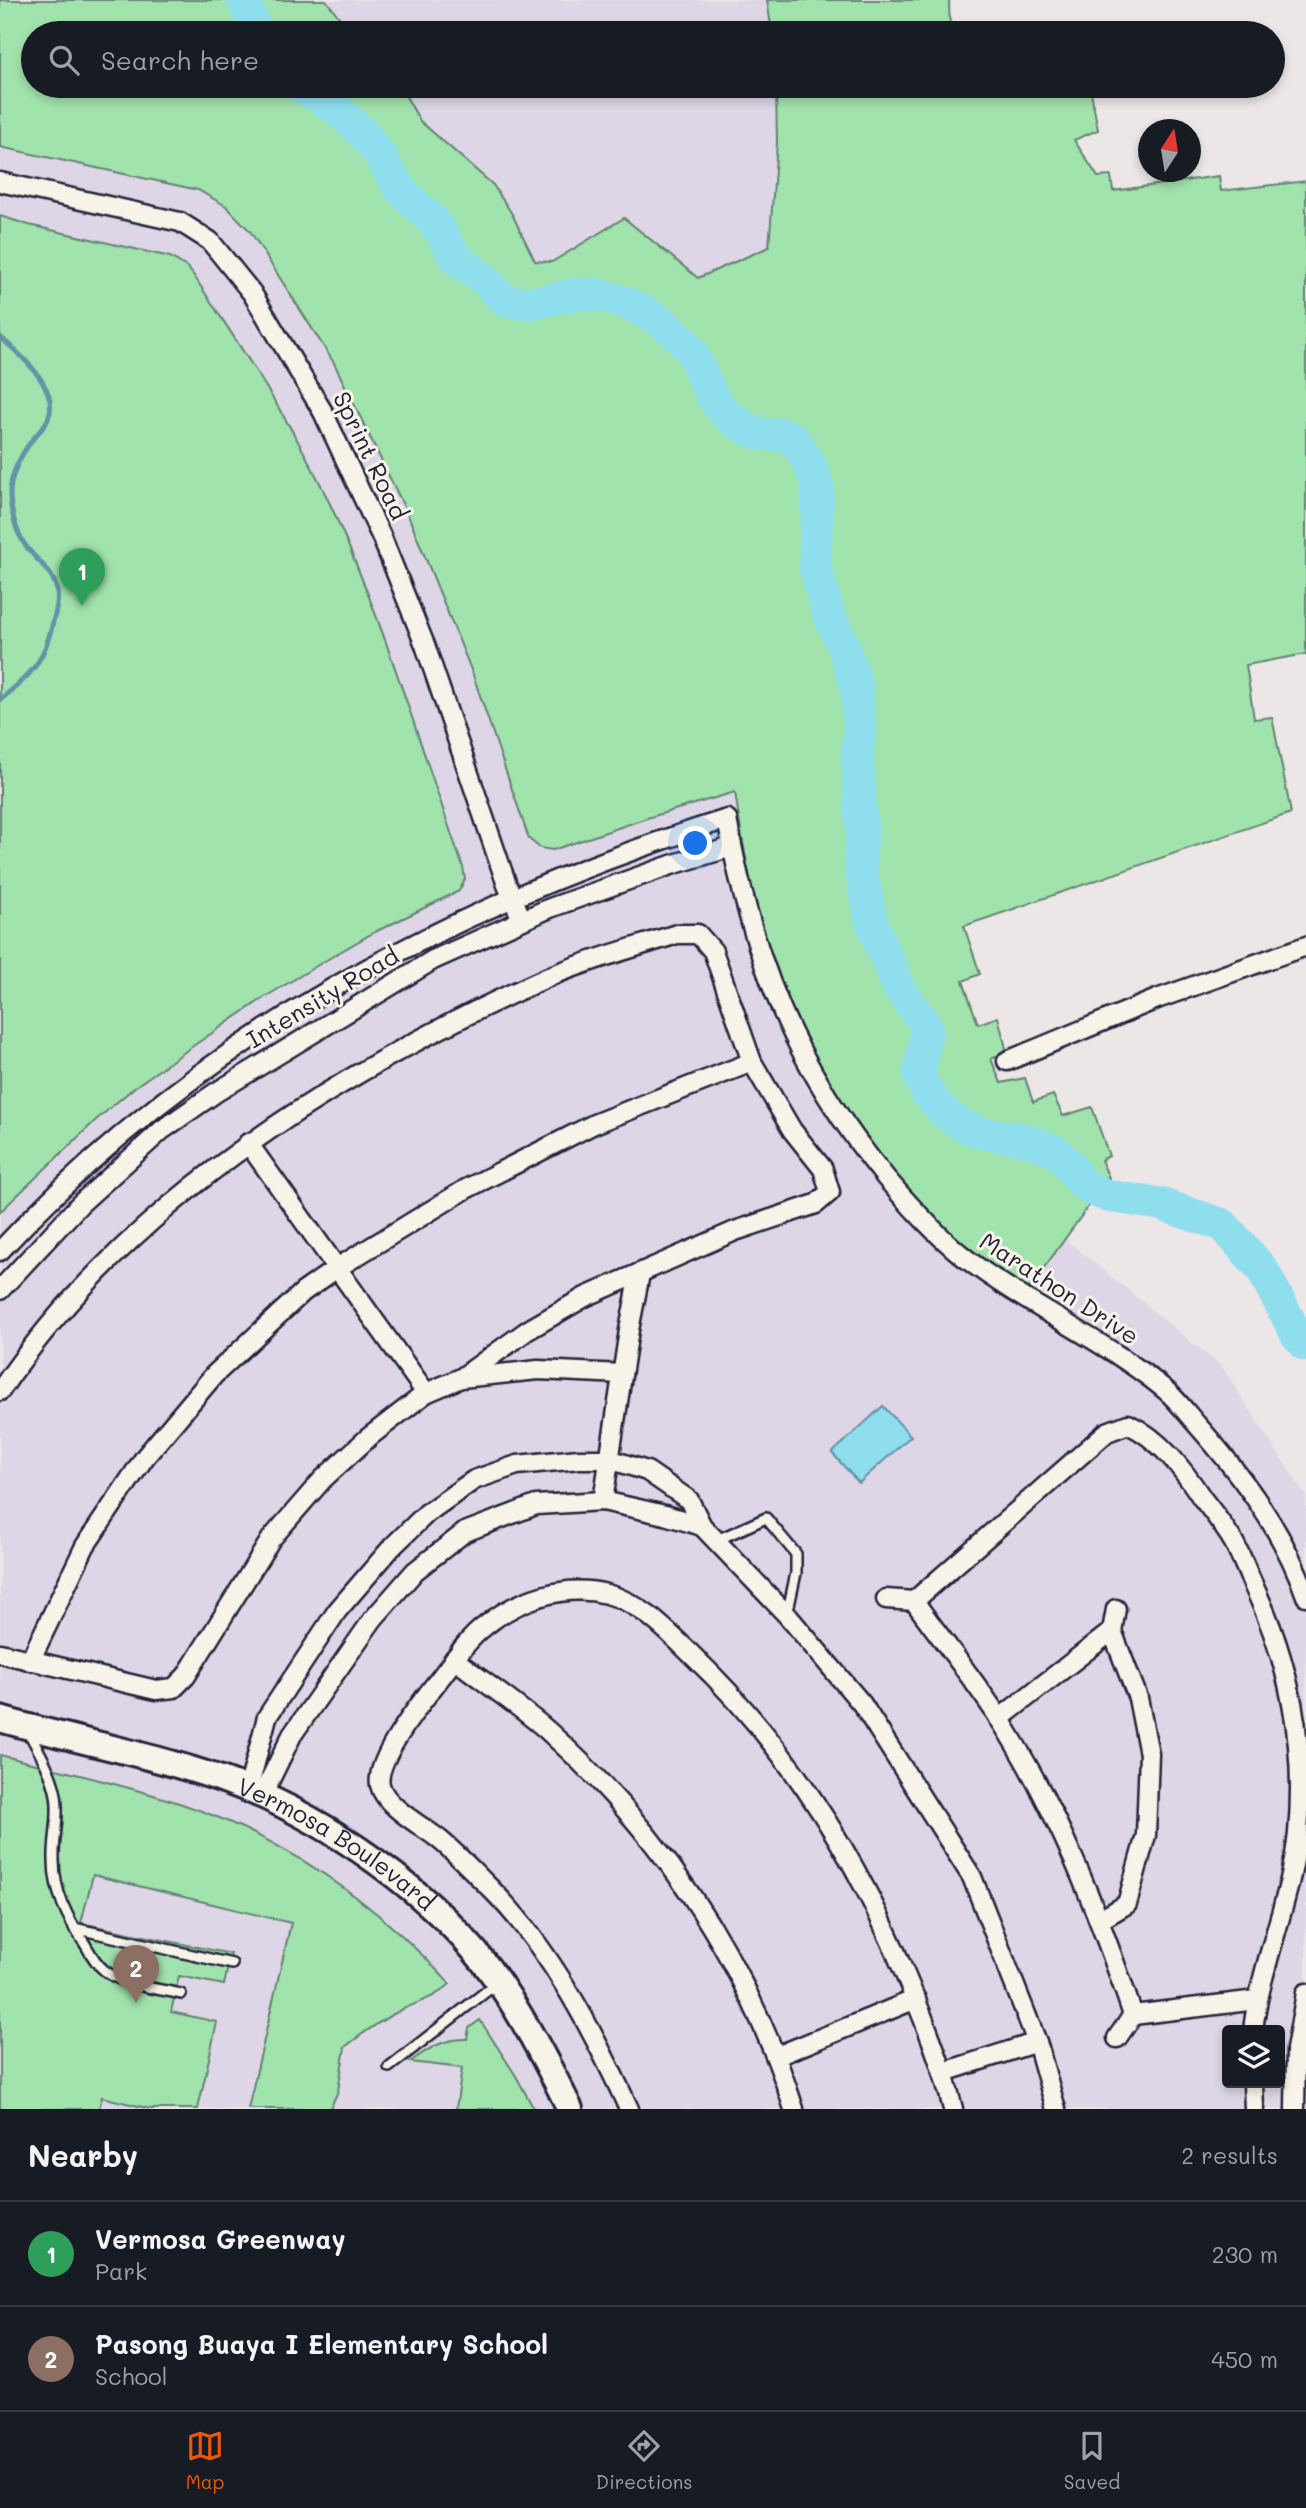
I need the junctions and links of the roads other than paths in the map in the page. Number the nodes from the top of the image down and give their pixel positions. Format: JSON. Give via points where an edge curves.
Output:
{"nodes":[{"id":1,"x":0,"y":182,"type":"edge"},
{"id":2,"x":727,"y":819,"type":"joint"},
{"id":3,"x":732,"y":847,"type":"junction"},
{"id":4,"x":512,"y":897,"type":"junction"},
{"id":5,"x":522,"y":920,"type":"junction"},
{"id":6,"x":1306,"y":946,"type":"edge"},
{"id":7,"x":1007,"y":1061,"type":"dead end"},
{"id":8,"x":752,"y":1062,"type":"junction"},
{"id":9,"x":248,"y":1143,"type":"junction"},
{"id":10,"x":0,"y":1251,"type":"edge"},
{"id":11,"x":337,"y":1268,"type":"junction"},
{"id":12,"x":640,"y":1273,"type":"junction"},
{"id":13,"x":0,"y":1290,"type":"edge"},
{"id":14,"x":622,"y":1374,"type":"junction"},
{"id":15,"x":461,"y":1378,"type":"junction"},
{"id":16,"x":0,"y":1391,"type":"edge"},
{"id":17,"x":426,"y":1393,"type":"junction"},
{"id":18,"x":609,"y":1460,"type":"junction"},
{"id":19,"x":603,"y":1502,"type":"junction"},
{"id":20,"x":702,"y":1526,"type":"junction"},
{"id":21,"x":717,"y":1540,"type":"junction"},
{"id":22,"x":392,"y":1547,"type":"junction"},
{"id":23,"x":415,"y":1571,"type":"junction"},
{"id":24,"x":1306,"y":1596,"type":"edge"},
{"id":25,"x":886,"y":1599,"type":"dead end"},
{"id":26,"x":914,"y":1601,"type":"junction"},
{"id":27,"x":1116,"y":1609,"type":"dead end"},
{"id":28,"x":787,"y":1615,"type":"junction"},
{"id":29,"x":1112,"y":1631,"type":"junction"},
{"id":30,"x":0,"y":1653,"type":"edge"},
{"id":31,"x":454,"y":1659,"type":"junction"},
{"id":32,"x":30,"y":1661,"type":"junction"},
{"id":33,"x":0,"y":1719,"type":"edge"},
{"id":34,"x":999,"y":1719,"type":"junction"},
{"id":35,"x":26,"y":1727,"type":"junction"},
{"id":36,"x":255,"y":1793,"type":"junction"},
{"id":37,"x":1100,"y":1920,"type":"junction"},
{"id":38,"x":74,"y":1928,"type":"junction"},
{"id":39,"x":232,"y":1964,"type":"dead end"},
{"id":40,"x":499,"y":1982,"type":"junction"},
{"id":41,"x":1306,"y":1993,"type":"edge"},
{"id":42,"x":181,"y":1994,"type":"dead end"},
{"id":43,"x":916,"y":1998,"type":"junction"},
{"id":44,"x":1257,"y":2000,"type":"junction"},
{"id":45,"x":1133,"y":2015,"type":"junction"},
{"id":46,"x":1254,"y":2025,"type":"edge"},
{"id":47,"x":1117,"y":2038,"type":"dead end"},
{"id":48,"x":1037,"y":2042,"type":"junction"},
{"id":49,"x":777,"y":2056,"type":"junction"},
{"id":50,"x":389,"y":2067,"type":"dead end"},
{"id":51,"x":944,"y":2072,"type":"junction"},
{"id":52,"x":1253,"y":2088,"type":"edge"},
{"id":53,"x":570,"y":2109,"type":"edge"},
{"id":54,"x":629,"y":2109,"type":"edge"},
{"id":55,"x":794,"y":2109,"type":"edge"},
{"id":56,"x":953,"y":2109,"type":"edge"},
{"id":57,"x":1056,"y":2109,"type":"edge"},
{"id":58,"x":1254,"y":2109,"type":"edge"},
{"id":59,"x":1295,"y":2109,"type":"edge"}],
"edges":[{"from":1,"to":4,"type":"street","name":"Sprint Road","via":[[180,222],[210,241],[251,293],[323,412],[382,538],[425,645]]},
{"from":2,"to":3,"type":"street","name":"Marathon Drive"},
{"from":2,"to":4,"type":"street","name":"Intensity Road"},
{"from":3,"to":5,"type":"street","name":"Intensity Road","via":[[610,885]]},
{"from":3,"to":24,"type":"street","name":"Marathon Drive","via":[[756,943],[780,1010],[812,1074],[861,1147],[916,1214],[962,1256],[1118,1355],[1171,1395],[1267,1514]]},
{"from":4,"to":5,"type":"street","name":"Sprint Road"},
{"from":4,"to":10,"type":"street","name":"Intensity Road","via":[[368,967],[208,1066],[106,1146]]},
{"from":5,"to":13,"type":"street","name":"Intensity Road","via":[[433,960],[162,1130],[80,1204]]},
{"from":6,"to":7,"type":"street","via":[[1157,999]]},
{"from":8,"to":9,"type":"street","via":[[713,951],[698,934],[677,934],[548,977],[383,1058]]},
{"from":8,"to":11,"type":"street","via":[[594,1124],[466,1189]]},
{"from":8,"to":12,"type":"street","via":[[792,1130],[823,1169],[830,1192],[816,1204],[734,1231]]},
{"from":9,"to":11,"type":"street"},
{"from":9,"to":16,"type":"street","via":[[172,1202],[118,1253],[53,1321]]},
{"from":11,"to":17,"type":"street"},
{"from":11,"to":32,"type":"street","via":[[283,1310],[214,1375],[145,1457],[85,1546]]},
{"from":12,"to":14,"type":"street"},
{"from":12,"to":15,"type":"street","via":[[585,1297],[527,1331]]},
{"from":14,"to":15,"type":"street","via":[[538,1370]]},
{"from":14,"to":18,"type":"street"},
{"from":15,"to":17,"type":"street"},
{"from":17,"to":32,"type":"street","via":[[323,1479],[271,1539],[186,1676],[174,1688],[156,1690]]},
{"from":18,"to":19,"type":"street"},
{"from":18,"to":20,"type":"street","via":[[648,1471],[688,1500]]},
{"from":18,"to":22,"type":"street","via":[[517,1465],[474,1480],[427,1513]]},
{"from":19,"to":20,"type":"street"},
{"from":19,"to":23,"type":"street","via":[[536,1504],[465,1532]]},
{"from":20,"to":21,"type":"street"},
{"from":21,"to":28,"type":"street"},
{"from":21,"to":28,"type":"lane","via":[[766,1518],[796,1554]]},
{"from":22,"to":23,"type":"street"},
{"from":22,"to":36,"type":"street","via":[[337,1611],[267,1717]]},
{"from":23,"to":36,"type":"street","via":[[373,1619]]},
{"from":25,"to":26,"type":"street"},
{"from":26,"to":34,"type":"street"},
{"from":26,"to":44,"type":"street","via":[[1107,1432],[1128,1424],[1135,1427],[1181,1467],[1234,1542],[1269,1618],[1291,1693],[1300,1759],[1298,1834],[1286,1899]]},
{"from":27,"to":29,"type":"street"},
{"from":28,"to":48,"type":"street","via":[[862,1704],[972,1877]]},
{"from":29,"to":34,"type":"street"},
{"from":29,"to":37,"type":"street","via":[[1138,1698],[1149,1754],[1146,1835],[1127,1904]]},
{"from":30,"to":32,"type":"street"},
{"from":31,"to":43,"type":"street","via":[[483,1627],[516,1605],[547,1595],[609,1594],[638,1608],[705,1667],[798,1776],[876,1907]]},
{"from":31,"to":49,"type":"street","via":[[545,1729],[608,1789],[647,1835],[713,1927]]},
{"from":31,"to":54,"type":"street","via":[[382,1764],[380,1785],[391,1803],[442,1841],[494,1892],[527,1932],[583,2017]]},
{"from":33,"to":35,"type":"main road","name":"Vermosa Boulevard"},
{"from":34,"to":37,"type":"street","via":[[1052,1812]]},
{"from":35,"to":36,"type":"main road","name":"Vermosa Boulevard","via":[[181,1766]]},
{"from":35,"to":38,"type":"lane","via":[[56,1795],[55,1881]]},
{"from":36,"to":40,"type":"main road","name":"Vermosa Boulevard","via":[[338,1836],[397,1878],[451,1927]]},
{"from":37,"to":45,"type":"street"},
{"from":38,"to":39,"type":"lane"},
{"from":38,"to":42,"type":"lane","via":[[105,1971]]},
{"from":40,"to":50,"type":"lane"},
{"from":40,"to":53,"type":"main road","name":"Vermosa Boulevard","via":[[544,2054]]},
{"from":41,"to":59,"type":"street","via":[[1296,2049]]},
{"from":43,"to":49,"type":"street"},
{"from":43,"to":51,"type":"street"},
{"from":44,"to":45,"type":"street"},
{"from":44,"to":46,"type":"street"},
{"from":45,"to":47,"type":"street"},
{"from":48,"to":51,"type":"street"},
{"from":48,"to":57,"type":"street"},
{"from":49,"to":55,"type":"street"},
{"from":51,"to":56,"type":"street"},
{"from":52,"to":58,"type":"street"}]}
